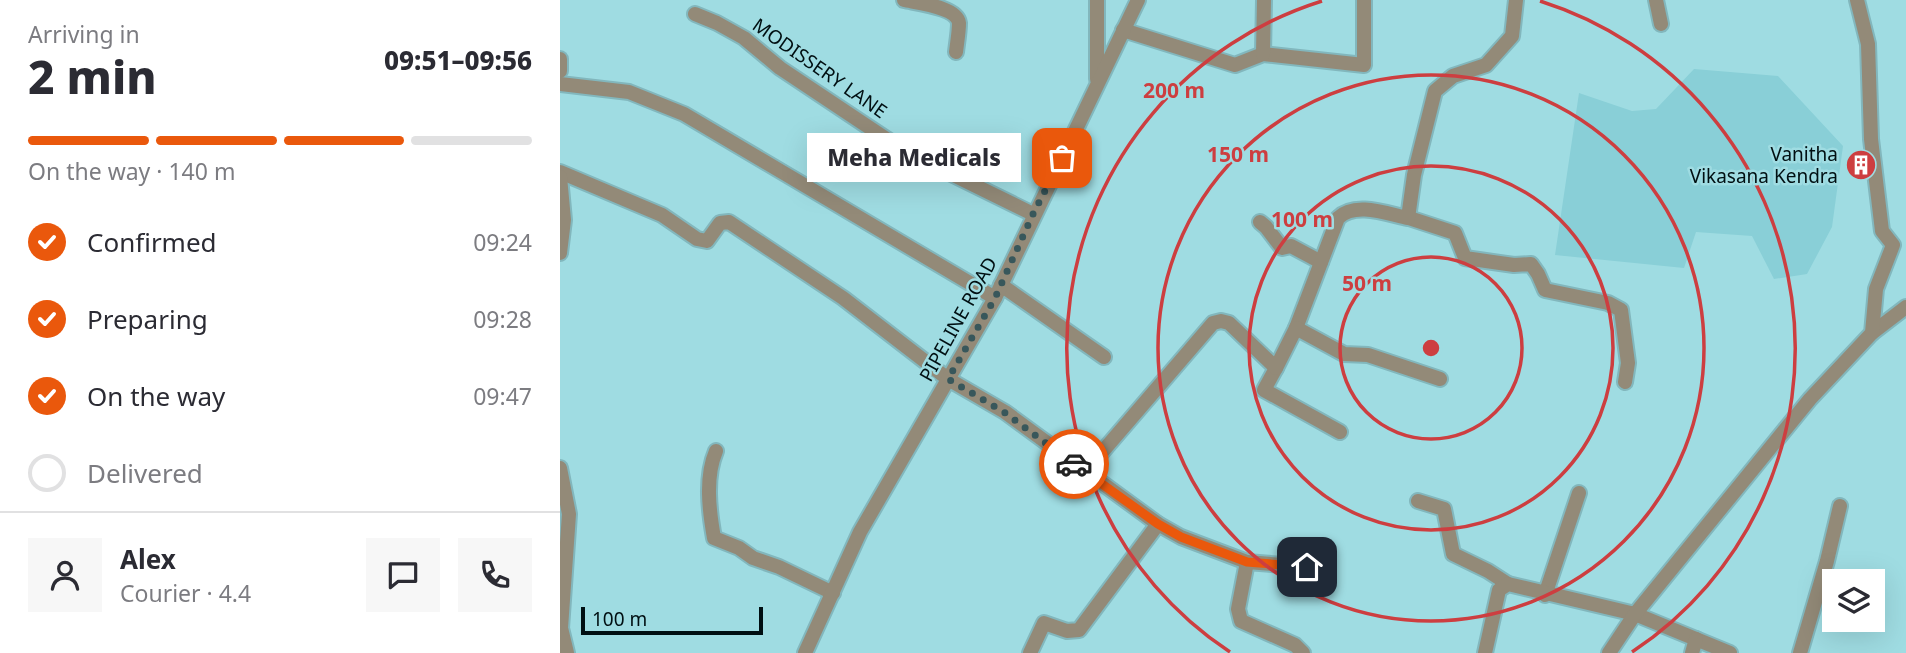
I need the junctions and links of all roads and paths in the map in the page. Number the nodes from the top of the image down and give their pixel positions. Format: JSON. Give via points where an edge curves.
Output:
{"nodes":[{"id":1,"x":904,"y":0,"type":"edge"},
{"id":2,"x":1097,"y":0,"type":"edge"},
{"id":3,"x":1138,"y":0,"type":"edge"},
{"id":4,"x":1264,"y":0,"type":"edge"},
{"id":5,"x":1364,"y":0,"type":"edge"},
{"id":6,"x":1516,"y":0,"type":"edge"},
{"id":7,"x":1656,"y":0,"type":"edge"},
{"id":8,"x":1857,"y":0,"type":"edge"},
{"id":9,"x":695,"y":14,"type":"dead end"},
{"id":10,"x":1661,"y":24,"type":"dead end"},
{"id":11,"x":1123,"y":30,"type":"junction"},
{"id":12,"x":956,"y":52,"type":"dead end"},
{"id":13,"x":1263,"y":54,"type":"junction"},
{"id":14,"x":560,"y":59,"type":"edge"},
{"id":15,"x":560,"y":71,"type":"edge"},
{"id":16,"x":560,"y":84,"type":"edge"},
{"id":17,"x":1097,"y":85,"type":"junction"},
{"id":18,"x":560,"y":174,"type":"edge"},
{"id":19,"x":1033,"y":214,"type":"junction"},
{"id":20,"x":1406,"y":217,"type":"junction"},
{"id":21,"x":1259,"y":222,"type":"dead end"},
{"id":22,"x":560,"y":253,"type":"edge"},
{"id":23,"x":1321,"y":262,"type":"junction"},
{"id":24,"x":998,"y":291,"type":"junction"},
{"id":25,"x":1906,"y":307,"type":"edge"},
{"id":26,"x":1296,"y":328,"type":"junction"},
{"id":27,"x":1872,"y":333,"type":"junction"},
{"id":28,"x":1104,"y":357,"type":"dead end"},
{"id":29,"x":1276,"y":368,"type":"junction"},
{"id":30,"x":948,"y":379,"type":"junction"},
{"id":31,"x":1440,"y":379,"type":"dead end"},
{"id":32,"x":1625,"y":382,"type":"dead end"},
{"id":33,"x":1340,"y":432,"type":"dead end"},
{"id":34,"x":716,"y":451,"type":"dead end"},
{"id":35,"x":560,"y":468,"type":"edge"},
{"id":36,"x":1085,"y":472,"type":"junction"},
{"id":37,"x":1579,"y":493,"type":"dead end"},
{"id":38,"x":1418,"y":501,"type":"dead end"},
{"id":39,"x":1840,"y":506,"type":"dead end"},
{"id":40,"x":1158,"y":524,"type":"junction"},
{"id":41,"x":1247,"y":562,"type":"junction"},
{"id":42,"x":1307,"y":567,"type":"dead end"},
{"id":43,"x":1508,"y":584,"type":"junction"},
{"id":44,"x":833,"y":593,"type":"junction"},
{"id":45,"x":1545,"y":594,"type":"junction"},
{"id":46,"x":1635,"y":614,"type":"junction"},
{"id":47,"x":1694,"y":646,"type":"edge"},
{"id":48,"x":567,"y":653,"type":"edge"},
{"id":49,"x":805,"y":653,"type":"edge"},
{"id":50,"x":1030,"y":653,"type":"edge"},
{"id":51,"x":1303,"y":653,"type":"edge"},
{"id":52,"x":1485,"y":653,"type":"edge"},
{"id":53,"x":1609,"y":653,"type":"edge"},
{"id":54,"x":1730,"y":653,"type":"edge"},
{"id":55,"x":1800,"y":653,"type":"edge"}],
"edges":[{"from":1,"to":12,"type":"street","via":[[957,17]]},
{"from":2,"to":17,"type":"street"},
{"from":3,"to":11,"type":"street","name":"PIPELINE ROAD"},
{"from":4,"to":13,"type":"street"},
{"from":5,"to":13,"type":"street","via":[[1364,65]]},
{"from":6,"to":20,"type":"street","via":[[1512,36],[1486,65],[1453,76],[1435,90]]},
{"from":7,"to":10,"type":"street"},
{"from":8,"to":27,"type":"street","via":[[1868,44],[1871,139],[1882,231],[1893,245],[1876,289]]},
{"from":9,"to":19,"type":"street","name":"MODISSERY LANE","via":[[744,38],[780,68],[894,144]]},
{"from":11,"to":13,"type":"street","via":[[1235,65]]},
{"from":11,"to":17,"type":"street","name":"PIPELINE ROAD"},
{"from":14,"to":15,"type":"street"},
{"from":16,"to":24,"type":"street","via":[[629,92],[684,114]]},
{"from":17,"to":19,"type":"street","name":"PIPELINE ROAD"},
{"from":18,"to":22,"type":"street","via":[[564,220]]},
{"from":18,"to":30,"type":"street","via":[[662,215],[697,239],[708,241],[720,223],[729,222],[843,298]]},
{"from":19,"to":24,"type":"street","name":"PIPELINE ROAD"},
{"from":20,"to":23,"type":"street","via":[[1361,209],[1344,212]]},
{"from":20,"to":32,"type":"street","via":[[1455,233],[1465,258],[1531,264],[1545,290],[1621,310],[1628,363]]},
{"from":21,"to":23,"type":"street","via":[[1282,248],[1291,246]]},
{"from":23,"to":26,"type":"street"},
{"from":24,"to":28,"type":"street"},
{"from":24,"to":30,"type":"street","name":"PIPELINE ROAD"},
{"from":25,"to":27,"type":"street"},
{"from":26,"to":29,"type":"street"},
{"from":26,"to":31,"type":"street","via":[[1344,354],[1368,355]]},
{"from":27,"to":46,"type":"street","via":[[1810,398]]},
{"from":29,"to":33,"type":"street","via":[[1264,390]]},
{"from":29,"to":36,"type":"street","via":[[1229,323],[1213,323]]},
{"from":30,"to":36,"type":"street","via":[[1004,412]]},
{"from":30,"to":44,"type":"street","name":"PIPELINE ROAD","via":[[860,532]]},
{"from":34,"to":44,"type":"street","via":[[709,509],[715,538]]},
{"from":35,"to":48,"type":"street","via":[[569,514],[561,628]]},
{"from":36,"to":40,"type":"street"},
{"from":37,"to":45,"type":"street"},
{"from":38,"to":43,"type":"street","via":[[1444,509],[1453,554]]},
{"from":39,"to":55,"type":"street"},
{"from":40,"to":41,"type":"street"},
{"from":40,"to":50,"type":"street","via":[[1079,630],[1044,623]]},
{"from":41,"to":42,"type":"street"},
{"from":41,"to":51,"type":"street","via":[[1238,609],[1241,621]]},
{"from":43,"to":45,"type":"street"},
{"from":43,"to":52,"type":"street","via":[[1499,590]]},
{"from":44,"to":49,"type":"street","name":"PIPELINE ROAD"},
{"from":45,"to":46,"type":"street"},
{"from":46,"to":47,"type":"street"},
{"from":46,"to":53,"type":"street"},
{"from":47,"to":54,"type":"street"}]}
